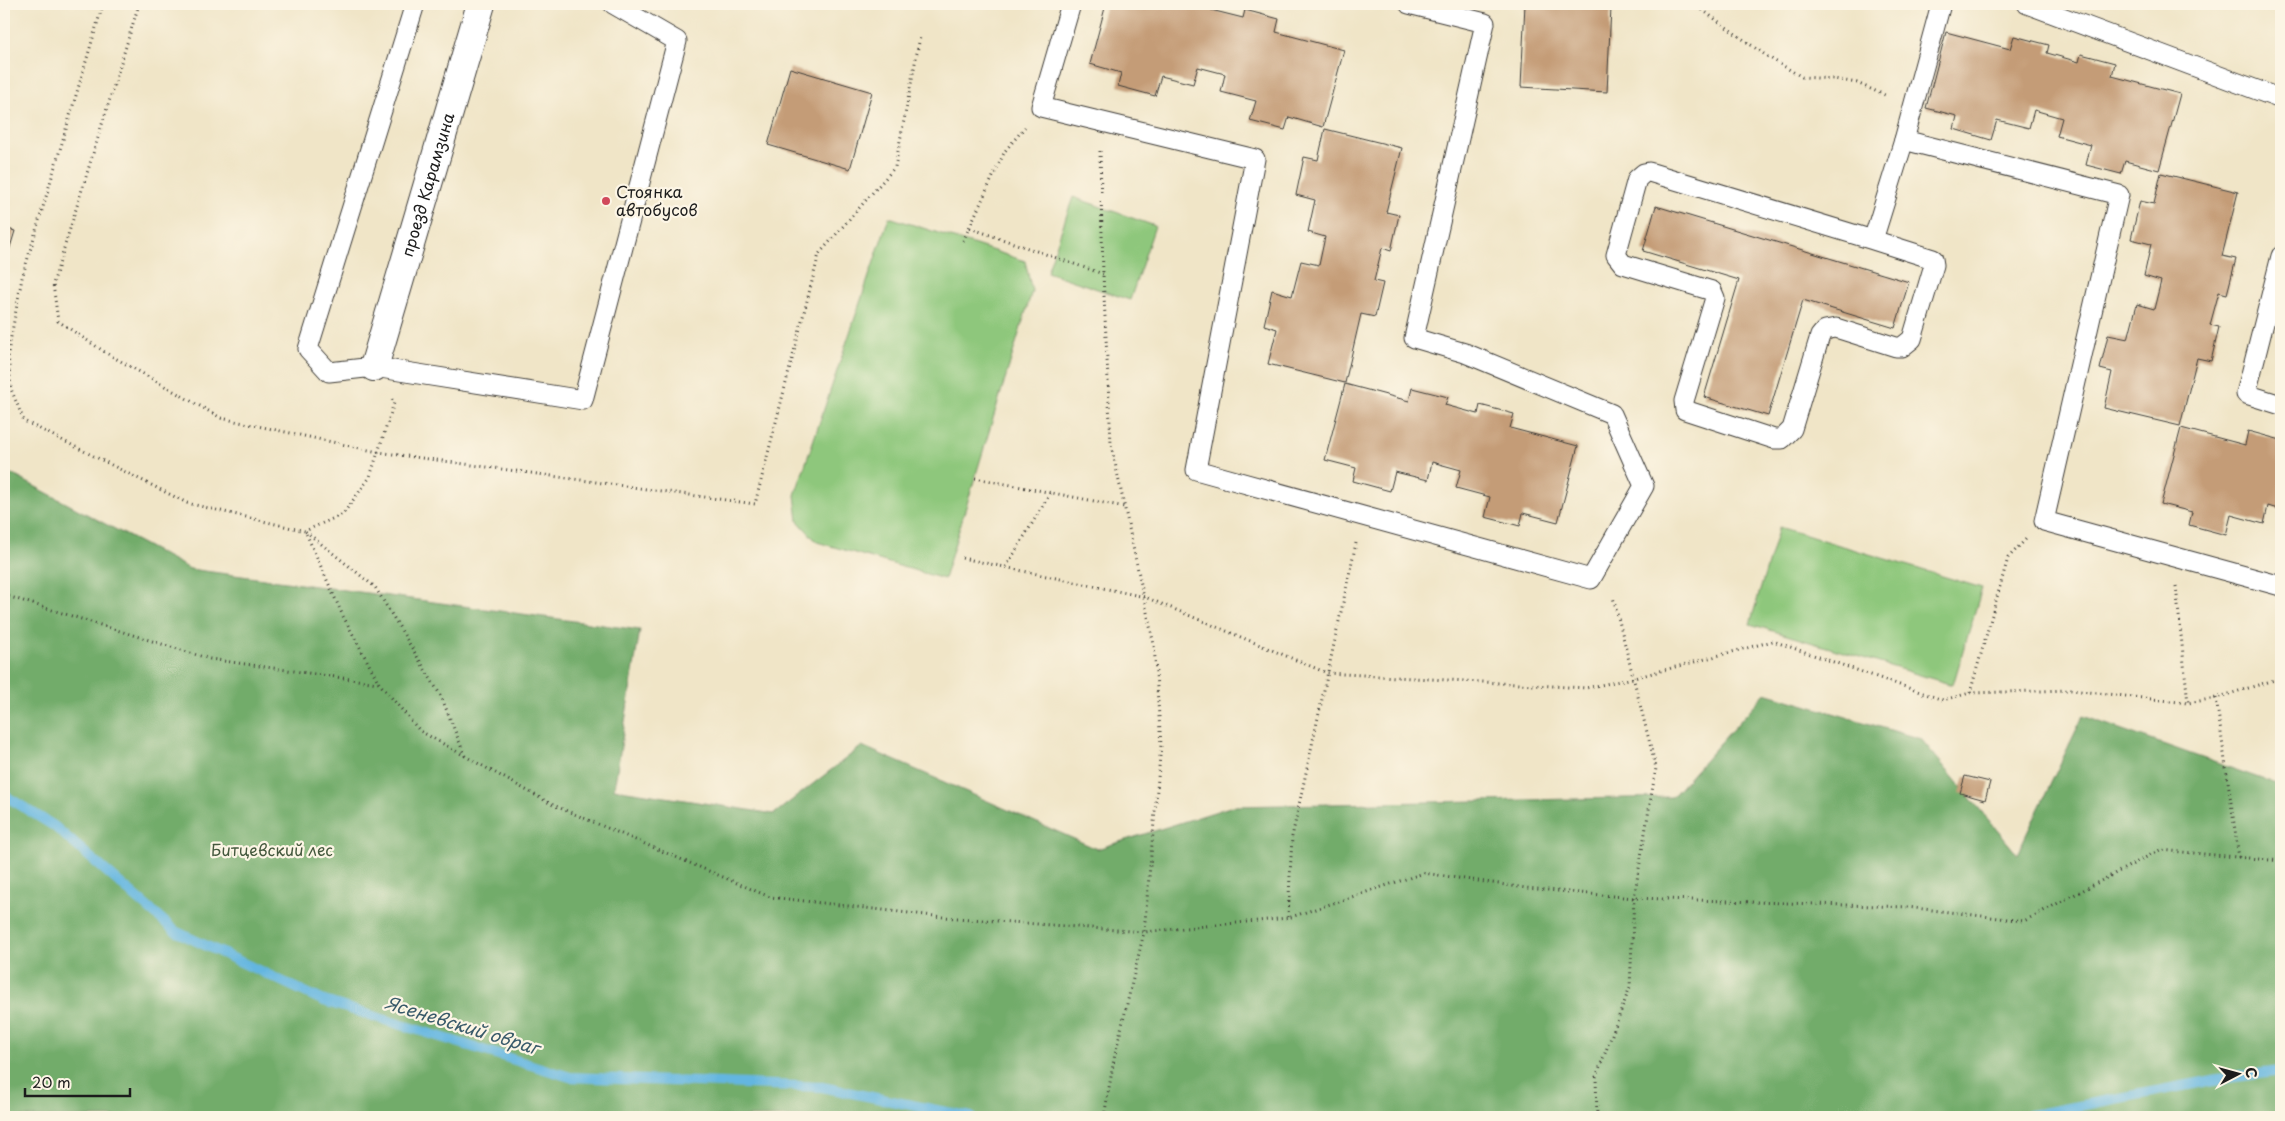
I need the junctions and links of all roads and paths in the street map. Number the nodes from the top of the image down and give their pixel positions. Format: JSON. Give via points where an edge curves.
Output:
{"nodes":[{"id":1,"x":103,"y":4,"type":"edge"},
{"id":2,"x":139,"y":4,"type":"edge"},
{"id":3,"x":415,"y":4,"type":"edge"},
{"id":4,"x":482,"y":4,"type":"edge"},
{"id":5,"x":613,"y":4,"type":"edge"},
{"id":6,"x":1072,"y":4,"type":"edge"},
{"id":7,"x":1409,"y":4,"type":"edge"},
{"id":8,"x":1694,"y":4,"type":"edge"},
{"id":9,"x":1941,"y":4,"type":"edge"},
{"id":10,"x":2026,"y":4,"type":"edge"},
{"id":11,"x":920,"y":37,"type":"dead end"},
{"id":12,"x":2281,"y":100,"type":"edge"},
{"id":13,"x":1041,"y":107,"type":"junction"},
{"id":14,"x":1912,"y":111,"type":"junction"},
{"id":15,"x":1100,"y":123,"type":"junction"},
{"id":16,"x":1904,"y":140,"type":"junction"},
{"id":17,"x":970,"y":228,"type":"junction"},
{"id":18,"x":1873,"y":240,"type":"junction"},
{"id":19,"x":963,"y":241,"type":"dead end"},
{"id":20,"x":2281,"y":256,"type":"edge"},
{"id":21,"x":1103,"y":274,"type":"junction"},
{"id":22,"x":374,"y":367,"type":"junction"},
{"id":23,"x":2281,"y":405,"type":"edge"},
{"id":24,"x":378,"y":452,"type":"junction"},
{"id":25,"x":975,"y":478,"type":"dead end"},
{"id":26,"x":1051,"y":492,"type":"junction"},
{"id":27,"x":1125,"y":507,"type":"junction"},
{"id":28,"x":1363,"y":516,"type":"junction"},
{"id":29,"x":2044,"y":520,"type":"junction"},
{"id":30,"x":305,"y":531,"type":"junction"},
{"id":31,"x":962,"y":558,"type":"dead end"},
{"id":32,"x":2174,"y":558,"type":"junction"},
{"id":33,"x":1006,"y":567,"type":"junction"},
{"id":34,"x":1591,"y":579,"type":"junction"},
{"id":35,"x":2281,"y":586,"type":"edge"},
{"id":36,"x":4,"y":595,"type":"edge"},
{"id":37,"x":1145,"y":598,"type":"junction"},
{"id":38,"x":1326,"y":674,"type":"junction"},
{"id":39,"x":1634,"y":678,"type":"junction"},
{"id":40,"x":2281,"y":678,"type":"edge"},
{"id":41,"x":378,"y":683,"type":"junction"},
{"id":42,"x":1970,"y":693,"type":"junction"},
{"id":43,"x":2216,"y":698,"type":"junction"},
{"id":44,"x":2188,"y":703,"type":"junction"},
{"id":45,"x":465,"y":756,"type":"junction"},
{"id":46,"x":2239,"y":858,"type":"junction"},
{"id":47,"x":2281,"y":861,"type":"edge"},
{"id":48,"x":1634,"y":898,"type":"junction"},
{"id":49,"x":1288,"y":918,"type":"junction"},
{"id":50,"x":1144,"y":932,"type":"junction"},
{"id":51,"x":1104,"y":1117,"type":"edge"},
{"id":52,"x":1597,"y":1117,"type":"edge"}],
"edges":[{"from":1,"to":30,"type":"path","via":[[22,278],[8,353],[11,389],[24,421],[187,503]]},
{"from":2,"to":24,"type":"path","via":[[53,284],[58,321],[108,354],[221,418]]},
{"from":3,"to":22,"type":"lane","via":[[308,349],[330,372]]},
{"from":4,"to":22,"type":"street","name":"проезд Карамзина"},
{"from":5,"to":22,"type":"lane","via":[[677,40],[583,400]]},
{"from":6,"to":13,"type":"lane"},
{"from":7,"to":34,"type":"lane","via":[[1485,23],[1414,338],[1465,353],[1612,414],[1644,486]]},
{"from":8,"to":14,"type":"path","via":[[1802,77],[1857,83]]},
{"from":9,"to":14,"type":"lane"},
{"from":10,"to":12,"type":"lane"},
{"from":11,"to":24,"type":"path","via":[[895,167],[819,254],[755,504]]},
{"from":13,"to":15,"type":"lane"},
{"from":13,"to":17,"type":"path","via":[[1005,151]]},
{"from":14,"to":16,"type":"lane"},
{"from":15,"to":21,"type":"path"},
{"from":15,"to":28,"type":"lane","via":[[1256,159],[1196,470]]},
{"from":16,"to":18,"type":"lane"},
{"from":16,"to":29,"type":"lane","via":[[2119,195]]},
{"from":17,"to":19,"type":"path"},
{"from":17,"to":21,"type":"path"},
{"from":18,"to":18,"type":"lane","via":[[1933,259],[1912,339],[1902,347],[1836,328],[1825,330],[1820,336],[1792,429],[1782,439],[1685,410],[1684,401],[1714,294],[1623,264],[1616,255],[1637,178],[1644,172]]},
{"from":20,"to":23,"type":"lane","via":[[2246,394]]},
{"from":21,"to":27,"type":"path","via":[[1111,444]]},
{"from":22,"to":24,"type":"path","via":[[394,403]]},
{"from":24,"to":30,"type":"path","via":[[370,477],[343,514]]},
{"from":25,"to":26,"type":"path"},
{"from":26,"to":27,"type":"path"},
{"from":26,"to":33,"type":"path"},
{"from":27,"to":37,"type":"path"},
{"from":28,"to":34,"type":"lane"},
{"from":28,"to":38,"type":"path"},
{"from":29,"to":32,"type":"lane"},
{"from":29,"to":42,"type":"path","via":[[2008,558]]},
{"from":30,"to":41,"type":"path","via":[[343,616]]},
{"from":30,"to":45,"type":"path","via":[[375,587],[441,696]]},
{"from":31,"to":33,"type":"path"},
{"from":32,"to":35,"type":"lane"},
{"from":32,"to":44,"type":"path"},
{"from":33,"to":37,"type":"path"},
{"from":34,"to":39,"type":"path","via":[[1613,598]]},
{"from":36,"to":41,"type":"path","via":[[210,659]]},
{"from":37,"to":38,"type":"path"},
{"from":37,"to":50,"type":"path","via":[[1154,645],[1161,745]]},
{"from":38,"to":39,"type":"path","via":[[1586,688]]},
{"from":38,"to":49,"type":"path","via":[[1292,837]]},
{"from":39,"to":42,"type":"path","via":[[1773,641],[1942,700]]},
{"from":39,"to":48,"type":"path","via":[[1656,768]]},
{"from":40,"to":43,"type":"path"},
{"from":41,"to":45,"type":"path","via":[[420,731]]},
{"from":42,"to":44,"type":"path","via":[[2071,690]]},
{"from":43,"to":44,"type":"path"},
{"from":43,"to":46,"type":"path"},
{"from":45,"to":50,"type":"path","via":[[553,806],[770,897],[942,917]]},
{"from":46,"to":47,"type":"path"},
{"from":46,"to":48,"type":"path","via":[[2160,850],[2024,921],[1907,907]]},
{"from":48,"to":49,"type":"path","via":[[1526,888],[1424,873]]},
{"from":48,"to":52,"type":"path","via":[[1630,986],[1596,1077]]},
{"from":49,"to":50,"type":"path"},
{"from":50,"to":51,"type":"path"}]}
